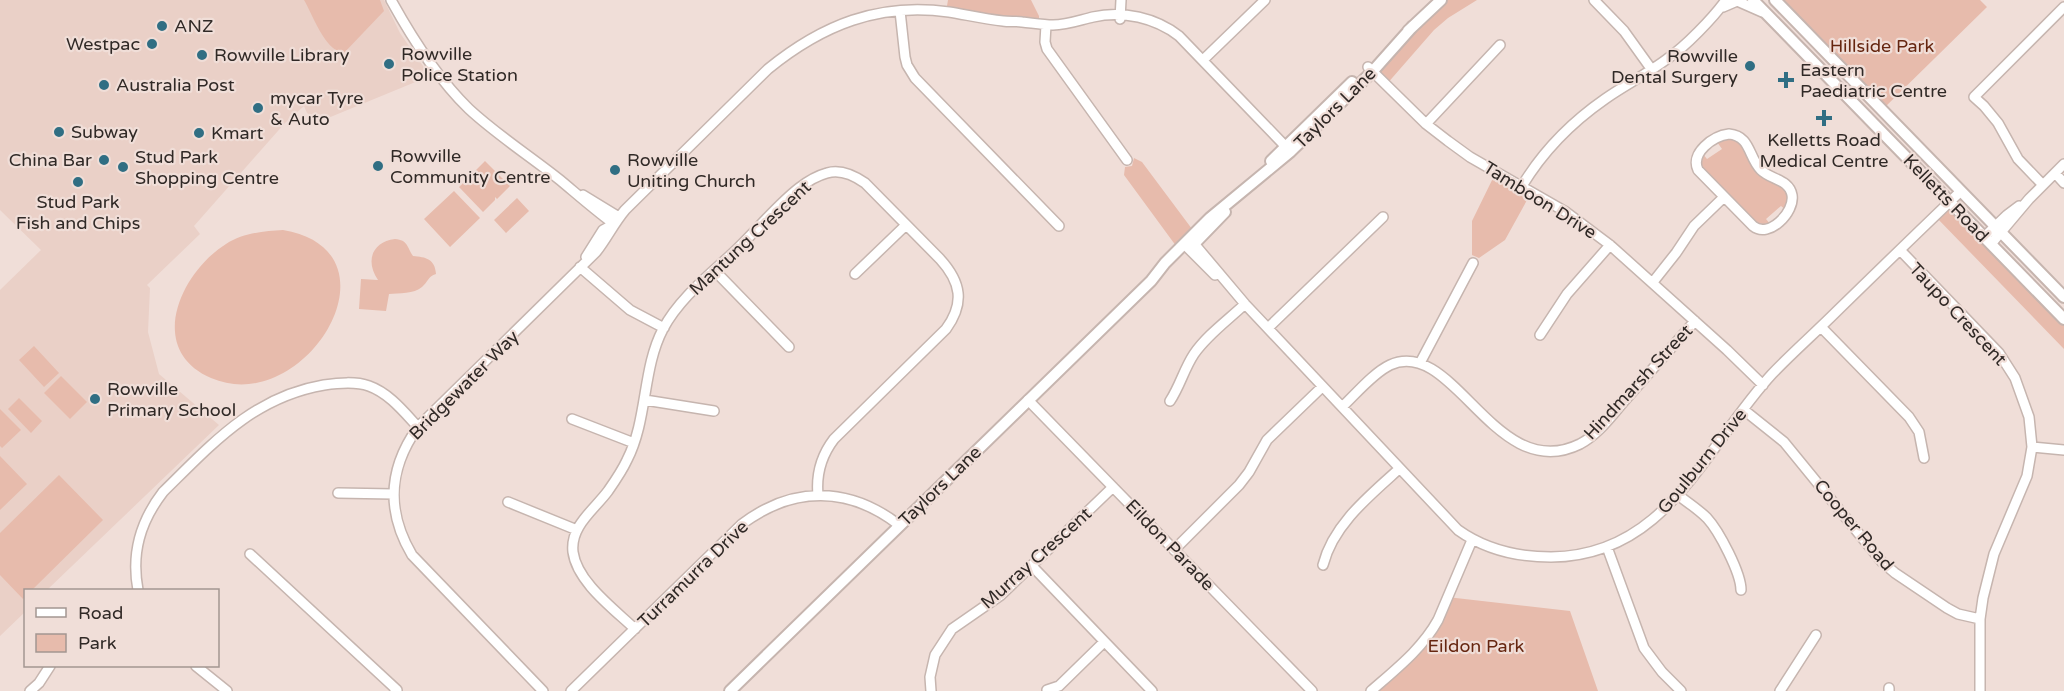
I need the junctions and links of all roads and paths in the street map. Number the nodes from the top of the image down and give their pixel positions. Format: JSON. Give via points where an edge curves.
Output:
{"nodes":[{"id":1,"x":392,"y":0,"type":"edge"},
{"id":2,"x":1121,"y":0,"type":"edge"},
{"id":3,"x":1265,"y":0,"type":"edge"},
{"id":4,"x":1441,"y":0,"type":"edge"},
{"id":5,"x":1594,"y":0,"type":"edge"},
{"id":6,"x":1726,"y":0,"type":"edge"},
{"id":7,"x":1753,"y":0,"type":"edge"},
{"id":8,"x":1776,"y":0,"type":"edge"},
{"id":9,"x":948,"y":1,"type":"edge"},
{"id":10,"x":2064,"y":8,"type":"edge"},
{"id":11,"x":1719,"y":10,"type":"junction"},
{"id":12,"x":900,"y":11,"type":"junction"},
{"id":13,"x":946,"y":12,"type":"junction"},
{"id":14,"x":1766,"y":14,"type":"junction"},
{"id":15,"x":1120,"y":18,"type":"junction"},
{"id":16,"x":1046,"y":27,"type":"junction"},
{"id":17,"x":1500,"y":45,"type":"dead end"},
{"id":18,"x":1203,"y":60,"type":"junction"},
{"id":19,"x":1370,"y":69,"type":"junction"},
{"id":20,"x":1652,"y":70,"type":"junction"},
{"id":21,"x":1426,"y":124,"type":"junction"},
{"id":22,"x":1288,"y":149,"type":"junction"},
{"id":23,"x":1127,"y":160,"type":"dead end"},
{"id":24,"x":2064,"y":164,"type":"edge"},
{"id":25,"x":2055,"y":173,"type":"junction"},
{"id":26,"x":2064,"y":183,"type":"edge"},
{"id":27,"x":2043,"y":185,"type":"junction"},
{"id":28,"x":1522,"y":186,"type":"junction"},
{"id":29,"x":1960,"y":191,"type":"junction"},
{"id":30,"x":1724,"y":197,"type":"junction"},
{"id":31,"x":1949,"y":202,"type":"junction"},
{"id":32,"x":1383,"y":217,"type":"dead end"},
{"id":33,"x":616,"y":220,"type":"junction"},
{"id":34,"x":906,"y":225,"type":"junction"},
{"id":35,"x":1059,"y":226,"type":"dead end"},
{"id":36,"x":1999,"y":230,"type":"junction"},
{"id":37,"x":1988,"y":240,"type":"junction"},
{"id":38,"x":1189,"y":244,"type":"junction"},
{"id":39,"x":1610,"y":245,"type":"junction"},
{"id":40,"x":1900,"y":250,"type":"junction"},
{"id":41,"x":1473,"y":264,"type":"dead end"},
{"id":42,"x":582,"y":265,"type":"junction"},
{"id":43,"x":715,"y":271,"type":"junction"},
{"id":44,"x":855,"y":274,"type":"dead end"},
{"id":45,"x":1653,"y":282,"type":"junction"},
{"id":46,"x":2064,"y":297,"type":"edge"},
{"id":47,"x":1245,"y":304,"type":"junction"},
{"id":48,"x":2064,"y":319,"type":"edge"},
{"id":49,"x":1695,"y":321,"type":"junction"},
{"id":50,"x":1821,"y":327,"type":"junction"},
{"id":51,"x":664,"y":328,"type":"junction"},
{"id":52,"x":1268,"y":328,"type":"junction"},
{"id":53,"x":1540,"y":335,"type":"dead end"},
{"id":54,"x":789,"y":346,"type":"dead end"},
{"id":55,"x":1420,"y":363,"type":"junction"},
{"id":56,"x":1763,"y":386,"type":"junction"},
{"id":57,"x":1322,"y":387,"type":"junction"},
{"id":58,"x":645,"y":400,"type":"junction"},
{"id":59,"x":1028,"y":400,"type":"junction"},
{"id":60,"x":1170,"y":401,"type":"dead end"},
{"id":61,"x":1342,"y":408,"type":"junction"},
{"id":62,"x":1744,"y":410,"type":"junction"},
{"id":63,"x":714,"y":411,"type":"dead end"},
{"id":64,"x":572,"y":419,"type":"dead end"},
{"id":65,"x":418,"y":427,"type":"junction"},
{"id":66,"x":634,"y":443,"type":"junction"},
{"id":67,"x":2032,"y":447,"type":"junction"},
{"id":68,"x":2064,"y":450,"type":"edge"},
{"id":69,"x":1924,"y":458,"type":"dead end"},
{"id":70,"x":1399,"y":469,"type":"junction"},
{"id":71,"x":1113,"y":487,"type":"junction"},
{"id":72,"x":339,"y":493,"type":"dead end"},
{"id":73,"x":393,"y":494,"type":"junction"},
{"id":74,"x":818,"y":495,"type":"junction"},
{"id":75,"x":1678,"y":495,"type":"junction"},
{"id":76,"x":508,"y":502,"type":"dead end"},
{"id":77,"x":899,"y":525,"type":"junction"},
{"id":78,"x":577,"y":530,"type":"junction"},
{"id":79,"x":1472,"y":540,"type":"junction"},
{"id":80,"x":1607,"y":548,"type":"junction"},
{"id":81,"x":1174,"y":550,"type":"junction"},
{"id":82,"x":250,"y":554,"type":"dead end"},
{"id":83,"x":1323,"y":565,"type":"dead end"},
{"id":84,"x":1032,"y":566,"type":"junction"},
{"id":85,"x":138,"y":589,"type":"edge"},
{"id":86,"x":1741,"y":590,"type":"dead end"},
{"id":87,"x":1980,"y":619,"type":"junction"},
{"id":88,"x":635,"y":629,"type":"junction"},
{"id":89,"x":1816,"y":635,"type":"dead end"},
{"id":90,"x":1104,"y":642,"type":"junction"},
{"id":91,"x":49,"y":667,"type":"edge"},
{"id":92,"x":197,"y":667,"type":"edge"},
{"id":93,"x":1047,"y":690,"type":"edge"},
{"id":94,"x":30,"y":691,"type":"edge"},
{"id":95,"x":227,"y":691,"type":"edge"},
{"id":96,"x":396,"y":691,"type":"edge"},
{"id":97,"x":543,"y":691,"type":"edge"},
{"id":98,"x":571,"y":691,"type":"edge"},
{"id":99,"x":730,"y":691,"type":"edge"},
{"id":100,"x":931,"y":691,"type":"edge"},
{"id":101,"x":1152,"y":691,"type":"edge"},
{"id":102,"x":1312,"y":691,"type":"edge"},
{"id":103,"x":1371,"y":691,"type":"edge"},
{"id":104,"x":1681,"y":691,"type":"edge"},
{"id":105,"x":1780,"y":691,"type":"edge"},
{"id":106,"x":1980,"y":691,"type":"edge"}],
"edges":[{"from":1,"to":33,"type":"street","via":[[415,40],[468,107],[591,208]]},
{"from":2,"to":15,"type":"street"},
{"from":3,"to":18,"type":"street"},
{"from":4,"to":19,"type":"main road","name":"Taylors Lane"},
{"from":5,"to":20,"type":"street","via":[[1624,31]]},
{"from":6,"to":11,"type":"street"},
{"from":7,"to":14,"type":"main road","name":"Kelletts Road"},
{"from":8,"to":29,"type":"main road","name":"Kelletts Road"},
{"from":9,"to":13,"type":"street"},
{"from":10,"to":27,"type":"street","via":[[1974,97],[1998,123],[2018,159]]},
{"from":11,"to":14,"type":"street","via":[[1737,0]]},
{"from":11,"to":20,"type":"street"},
{"from":12,"to":13,"type":"street","name":"Bridgewater Way"},
{"from":12,"to":33,"type":"street","name":"Bridgewater Way","via":[[844,23],[794,48]]},
{"from":12,"to":35,"type":"street","via":[[905,57],[915,78]]},
{"from":13,"to":16,"type":"street","name":"Bridgewater Way"},
{"from":14,"to":31,"type":"main road","name":"Kelletts Road"},
{"from":15,"to":16,"type":"street","name":"Bridgewater Way","via":[[1095,16]]},
{"from":15,"to":18,"type":"street","name":"Bridgewater Way","via":[[1138,17],[1170,29]]},
{"from":16,"to":23,"type":"street","via":[[1047,49]]},
{"from":17,"to":21,"type":"street"},
{"from":18,"to":22,"type":"street","name":"Bridgewater Way"},
{"from":19,"to":21,"type":"street","name":"Tamboon Drive"},
{"from":19,"to":22,"type":"main road","name":"Taylors Lane"},
{"from":20,"to":28,"type":"street","via":[[1582,117],[1544,153]]},
{"from":21,"to":28,"type":"street","name":"Tamboon Drive","via":[[1470,157]]},
{"from":22,"to":38,"type":"main road","name":"Taylors Lane","via":[[1240,194],[1216,223]]},
{"from":24,"to":25,"type":"street"},
{"from":25,"to":26,"type":"street"},
{"from":25,"to":27,"type":"street"},
{"from":27,"to":36,"type":"street","via":[[2007,214]]},
{"from":28,"to":39,"type":"street","name":"Tamboon Drive"},
{"from":29,"to":31,"type":"street","name":"Goulburn Drive"},
{"from":29,"to":36,"type":"main road","name":"Kelletts Road"},
{"from":30,"to":30,"type":"street","via":[[1698,170],[1696,158],[1701,150],[1729,134],[1744,140],[1756,166],[1785,183],[1793,197],[1787,213],[1762,231]]},
{"from":30,"to":45,"type":"street","via":[[1694,226]]},
{"from":31,"to":37,"type":"main road","name":"Kelletts Road"},
{"from":31,"to":40,"type":"street","name":"Goulburn Drive"},
{"from":32,"to":52,"type":"street"},
{"from":33,"to":42,"type":"street","name":"Bridgewater Way","via":[[603,230]]},
{"from":34,"to":43,"type":"street","name":"Mantung Crescent","via":[[865,183],[851,175],[831,172],[813,178],[797,190]]},
{"from":34,"to":44,"type":"street"},
{"from":34,"to":74,"type":"street","name":"Mantung Crescent","via":[[950,270],[958,291],[956,311],[946,329],[834,439],[821,460]]},
{"from":36,"to":37,"type":"street"},
{"from":36,"to":46,"type":"main road","name":"Kelletts Road"},
{"from":37,"to":48,"type":"main road","name":"Kelletts Road"},
{"from":38,"to":47,"type":"street","name":"Goulburn Drive","via":[[1218,270]]},
{"from":38,"to":59,"type":"main road","name":"Taylors Lane","via":[[1170,268],[1150,281]]},
{"from":39,"to":45,"type":"street","name":"Tamboon Drive"},
{"from":39,"to":53,"type":"street","via":[[1567,294]]},
{"from":40,"to":50,"type":"street","name":"Goulburn Drive"},
{"from":40,"to":67,"type":"street","name":"Taupo Crescent","via":[[2008,366],[2026,405]]},
{"from":41,"to":55,"type":"street"},
{"from":42,"to":51,"type":"street","via":[[630,310]]},
{"from":42,"to":65,"type":"street","name":"Bridgewater Way"},
{"from":43,"to":51,"type":"street","name":"Mantung Crescent","via":[[675,311]]},
{"from":43,"to":54,"type":"street"},
{"from":45,"to":49,"type":"street","name":"Tamboon Drive"},
{"from":47,"to":52,"type":"street","name":"Goulburn Drive"},
{"from":47,"to":60,"type":"street","via":[[1197,350]]},
{"from":49,"to":55,"type":"street","name":"Hindmarsh Street","via":[[1592,437],[1557,452],[1516,443],[1448,382]]},
{"from":49,"to":56,"type":"street","name":"Tamboon Drive"},
{"from":50,"to":56,"type":"street","name":"Goulburn Drive"},
{"from":50,"to":69,"type":"street","via":[[1909,417],[1919,432]]},
{"from":51,"to":58,"type":"street","name":"Mantung Crescent","via":[[651,362]]},
{"from":52,"to":57,"type":"street","name":"Goulburn Drive"},
{"from":55,"to":61,"type":"street","via":[[1390,365],[1381,370]]},
{"from":56,"to":62,"type":"street","name":"Goulburn Drive"},
{"from":57,"to":61,"type":"street","name":"Goulburn Drive"},
{"from":57,"to":81,"type":"street","via":[[1271,435],[1239,485]]},
{"from":58,"to":63,"type":"street"},
{"from":58,"to":66,"type":"street","name":"Mantung Crescent"},
{"from":59,"to":71,"type":"street","name":"Eildon Parade"},
{"from":59,"to":77,"type":"main road","name":"Taylors Lane"},
{"from":61,"to":70,"type":"street","name":"Goulburn Drive"},
{"from":62,"to":75,"type":"street","name":"Goulburn Drive"},
{"from":62,"to":87,"type":"street","name":"Cooper Road","via":[[1784,442],[1888,568],[1947,608]]},
{"from":64,"to":66,"type":"street"},
{"from":65,"to":73,"type":"street","name":"Bridgewater Way","via":[[401,456]]},
{"from":65,"to":85,"type":"street","via":[[380,392],[354,383],[308,388],[263,405],[230,427],[154,503],[136,546]]},
{"from":66,"to":78,"type":"street","name":"Mantung Crescent","via":[[613,483]]},
{"from":67,"to":68,"type":"street"},
{"from":67,"to":87,"type":"street","name":"Taupo Crescent","via":[[2023,488],[1990,567]]},
{"from":70,"to":79,"type":"street","name":"Goulburn Drive","via":[[1445,518]]},
{"from":70,"to":83,"type":"street","via":[[1342,527],[1327,550]]},
{"from":71,"to":81,"type":"street","name":"Eildon Parade"},
{"from":71,"to":84,"type":"street","name":"Murray Crescent"},
{"from":72,"to":73,"type":"street"},
{"from":73,"to":97,"type":"street","name":"Bridgewater Way","via":[[399,530],[412,555]]},
{"from":74,"to":77,"type":"street","name":"Turramurra Drive","via":[[858,501]]},
{"from":74,"to":88,"type":"street","name":"Turramurra Drive","via":[[782,502],[742,524]]},
{"from":75,"to":80,"type":"street","name":"Goulburn Drive","via":[[1644,528]]},
{"from":75,"to":86,"type":"street","via":[[1710,522],[1741,580]]},
{"from":76,"to":78,"type":"street"},
{"from":77,"to":99,"type":"main road","name":"Taylors Lane"},
{"from":78,"to":88,"type":"street","via":[[573,549],[580,573]]},
{"from":79,"to":80,"type":"street","name":"Goulburn Drive","via":[[1530,556],[1564,557]]},
{"from":79,"to":103,"type":"street","via":[[1432,632]]},
{"from":80,"to":104,"type":"street","via":[[1644,648]]},
{"from":81,"to":102,"type":"street","name":"Eildon Parade"},
{"from":82,"to":96,"type":"street"},
{"from":84,"to":90,"type":"street"},
{"from":84,"to":100,"type":"street","name":"Murray Crescent","via":[[946,637],[935,655]]},
{"from":87,"to":106,"type":"street","name":"Taupo Crescent"},
{"from":88,"to":98,"type":"street","name":"Turramurra Drive"},
{"from":89,"to":105,"type":"street"},
{"from":90,"to":93,"type":"street","via":[[1059,686]]},
{"from":90,"to":101,"type":"street"},
{"from":91,"to":94,"type":"street"},
{"from":92,"to":95,"type":"street"}]}
